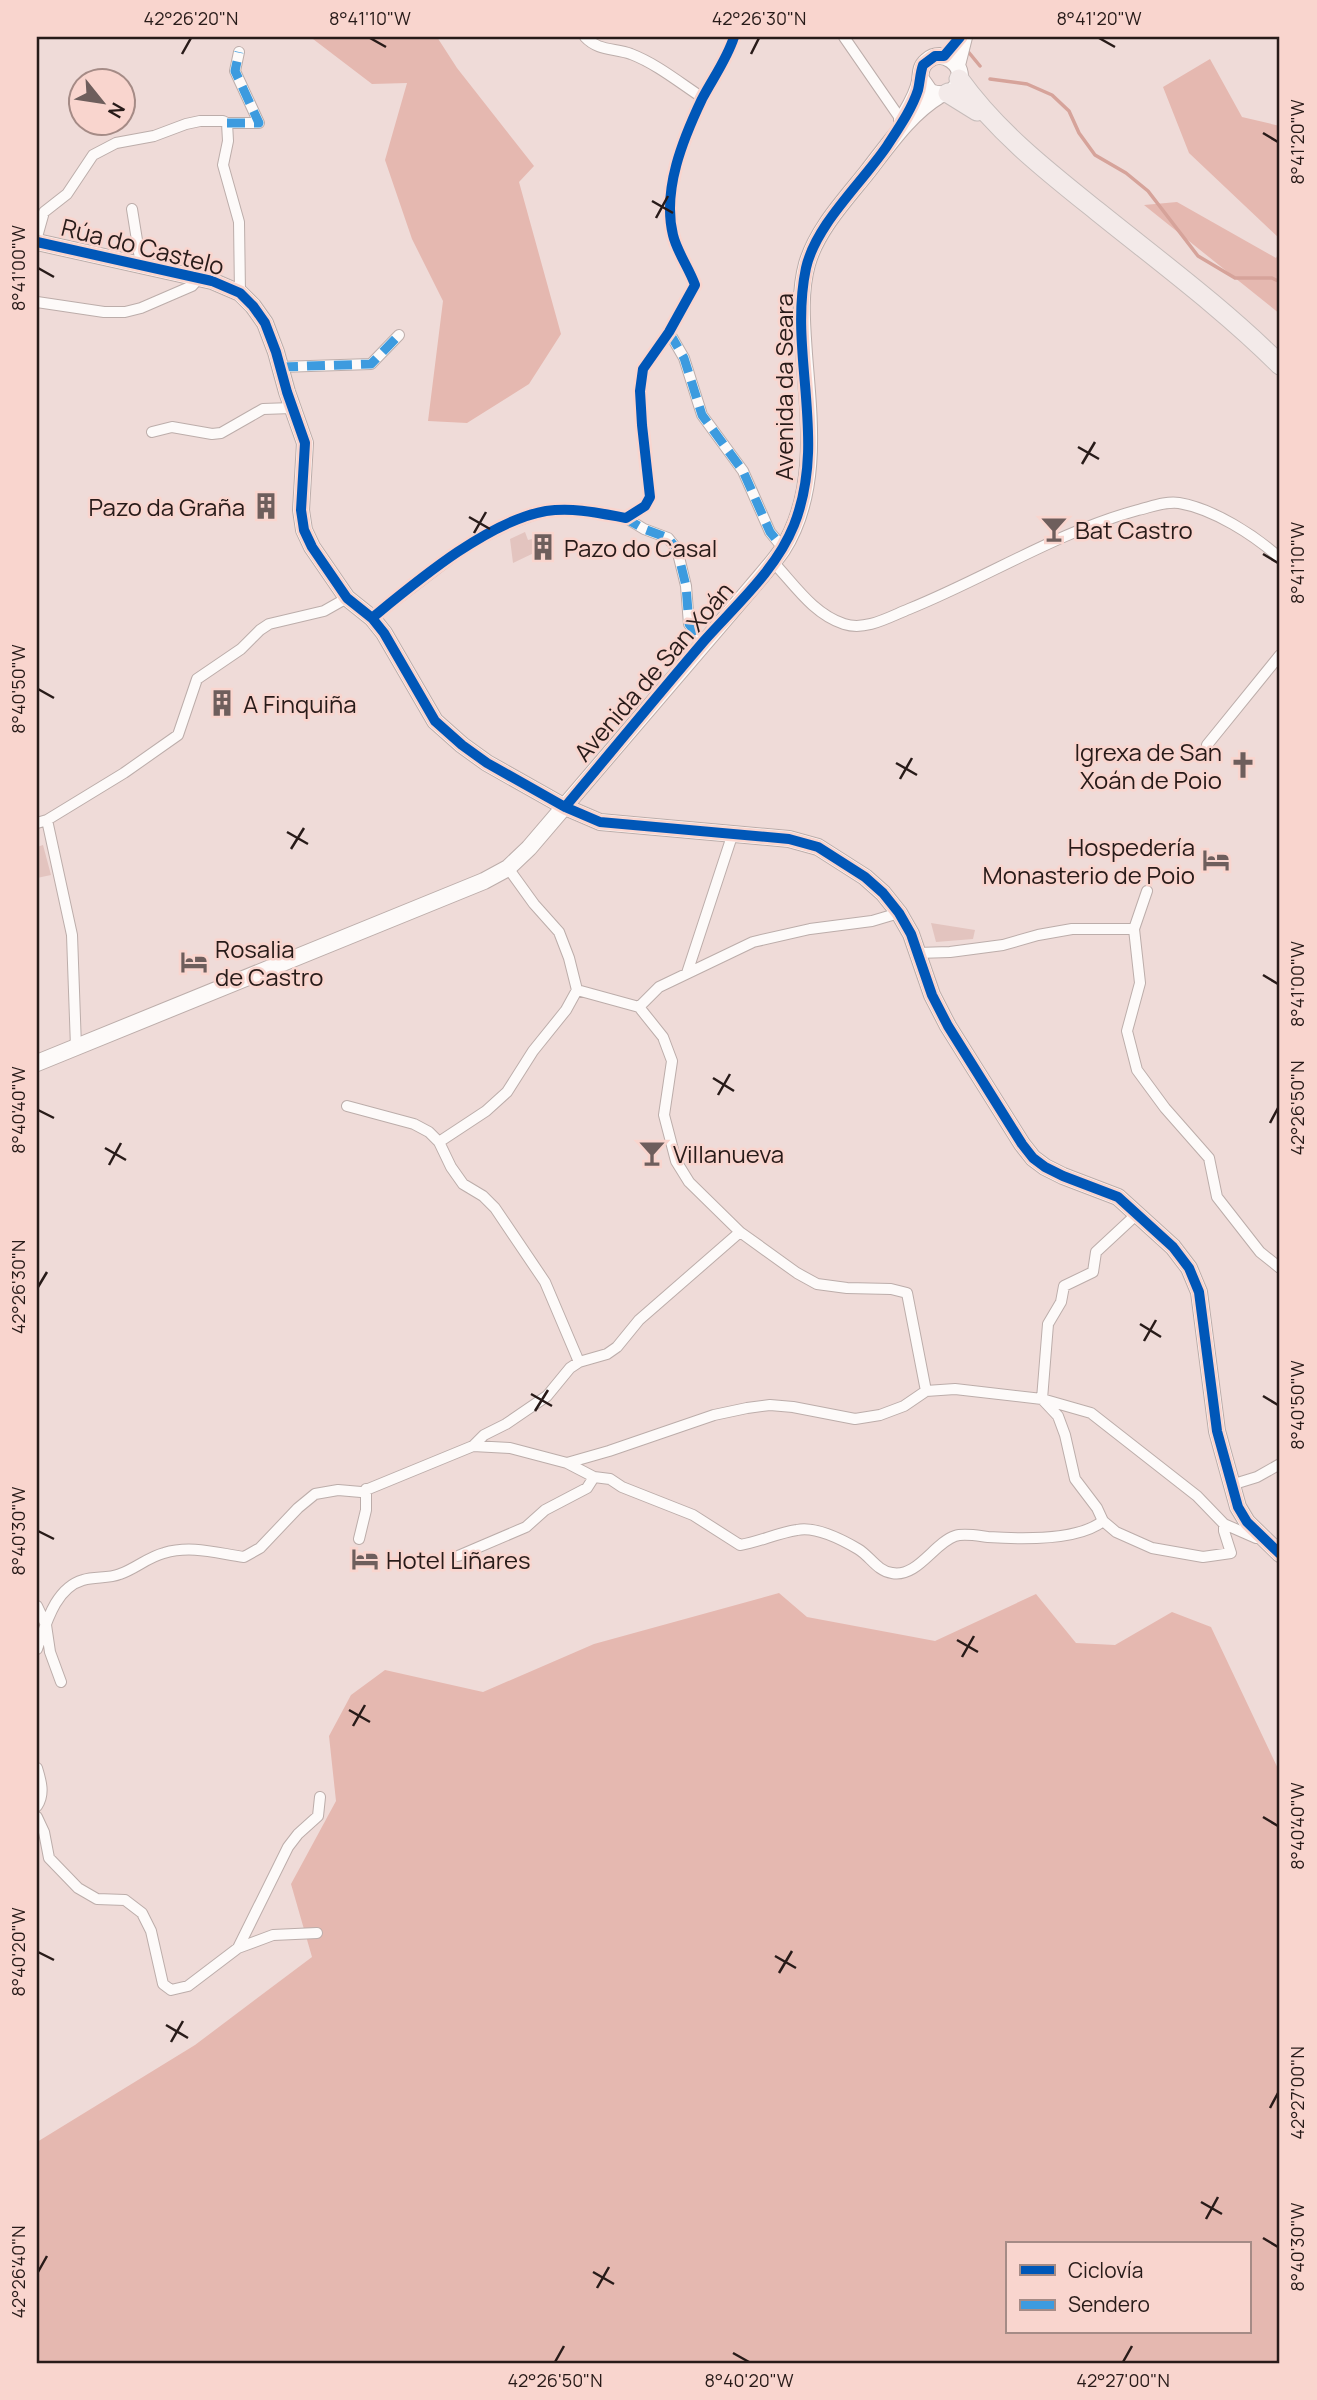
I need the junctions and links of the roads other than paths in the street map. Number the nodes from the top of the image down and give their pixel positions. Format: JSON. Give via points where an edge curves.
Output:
{"nodes":[{"id":1,"x":585,"y":37,"type":"edge"},
{"id":2,"x":734,"y":37,"type":"edge"},
{"id":3,"x":844,"y":37,"type":"edge"},
{"id":4,"x":962,"y":37,"type":"edge"},
{"id":5,"x":239,"y":51,"type":"dead end"},
{"id":6,"x":950,"y":78,"type":"junction"},
{"id":7,"x":921,"y":79,"type":"junction"},
{"id":8,"x":703,"y":98,"type":"junction"},
{"id":9,"x":902,"y":121,"type":"junction"},
{"id":10,"x":227,"y":123,"type":"junction"},
{"id":11,"x":887,"y":146,"type":"junction"},
{"id":12,"x":132,"y":209,"type":"dead end"},
{"id":13,"x":37,"y":239,"type":"edge"},
{"id":14,"x":141,"y":265,"type":"junction"},
{"id":15,"x":199,"y":278,"type":"junction"},
{"id":16,"x":240,"y":293,"type":"junction"},
{"id":17,"x":37,"y":302,"type":"edge"},
{"id":18,"x":669,"y":332,"type":"junction"},
{"id":19,"x":399,"y":335,"type":"dead end"},
{"id":20,"x":1280,"y":365,"type":"edge"},
{"id":21,"x":280,"y":367,"type":"junction"},
{"id":22,"x":292,"y":408,"type":"junction"},
{"id":23,"x":152,"y":432,"type":"dead end"},
{"id":24,"x":626,"y":518,"type":"junction"},
{"id":25,"x":778,"y":555,"type":"junction"},
{"id":26,"x":1280,"y":558,"type":"edge"},
{"id":27,"x":348,"y":598,"type":"junction"},
{"id":28,"x":372,"y":618,"type":"junction"},
{"id":29,"x":703,"y":643,"type":"junction"},
{"id":30,"x":1280,"y":655,"type":"edge"},
{"id":31,"x":1207,"y":746,"type":"dead end"},
{"id":32,"x":565,"y":807,"type":"junction"},
{"id":33,"x":42,"y":821,"type":"edge"},
{"id":34,"x":733,"y":834,"type":"junction"},
{"id":35,"x":508,"y":868,"type":"junction"},
{"id":36,"x":1146,"y":891,"type":"dead end"},
{"id":37,"x":899,"y":913,"type":"junction"},
{"id":38,"x":1134,"y":929,"type":"junction"},
{"id":39,"x":917,"y":953,"type":"junction"},
{"id":40,"x":687,"y":973,"type":"junction"},
{"id":41,"x":577,"y":990,"type":"junction"},
{"id":42,"x":639,"y":1007,"type":"junction"},
{"id":43,"x":76,"y":1048,"type":"junction"},
{"id":44,"x":37,"y":1063,"type":"edge"},
{"id":45,"x":347,"y":1106,"type":"dead end"},
{"id":46,"x":439,"y":1142,"type":"junction"},
{"id":47,"x":1138,"y":1213,"type":"junction"},
{"id":48,"x":740,"y":1232,"type":"junction"},
{"id":49,"x":1280,"y":1268,"type":"edge"},
{"id":50,"x":579,"y":1362,"type":"junction"},
{"id":51,"x":926,"y":1391,"type":"junction"},
{"id":52,"x":1042,"y":1399,"type":"junction"},
{"id":53,"x":473,"y":1446,"type":"junction"},
{"id":54,"x":567,"y":1463,"type":"junction"},
{"id":55,"x":1280,"y":1464,"type":"edge"},
{"id":56,"x":594,"y":1478,"type":"junction"},
{"id":57,"x":1231,"y":1485,"type":"junction"},
{"id":58,"x":366,"y":1489,"type":"junction"},
{"id":59,"x":1103,"y":1521,"type":"junction"},
{"id":60,"x":1224,"y":1524,"type":"junction"},
{"id":61,"x":1263,"y":1537,"type":"junction"},
{"id":62,"x":359,"y":1539,"type":"dead end"},
{"id":63,"x":1280,"y":1554,"type":"edge"},
{"id":64,"x":458,"y":1556,"type":"dead end"},
{"id":65,"x":37,"y":1606,"type":"edge"},
{"id":66,"x":46,"y":1625,"type":"junction"},
{"id":67,"x":37,"y":1649,"type":"edge"},
{"id":68,"x":61,"y":1682,"type":"dead end"},
{"id":69,"x":37,"y":1768,"type":"edge"},
{"id":70,"x":320,"y":1797,"type":"dead end"},
{"id":71,"x":37,"y":1806,"type":"edge"},
{"id":72,"x":37,"y":1816,"type":"edge"},
{"id":73,"x":317,"y":1933,"type":"dead end"},
{"id":74,"x":238,"y":1948,"type":"junction"}],
"edges":[{"from":1,"to":8,"type":"street","via":[[593,45],[647,62]]},
{"from":2,"to":8,"type":"street"},
{"from":3,"to":9,"type":"street"},
{"from":4,"to":6,"type":"street"},
{"from":5,"to":10,"type":"street","via":[[235,71],[259,123]]},
{"from":6,"to":7,"type":"street","via":[[930,92]]},
{"from":6,"to":7,"type":"street","name":"Avenida da Seara","via":[[934,56],[921,69]]},
{"from":6,"to":11,"type":"street","name":"Avenida da Seara"},
{"from":6,"to":20,"type":"highway","via":[[1042,168],[1190,285]]},
{"from":7,"to":9,"type":"street","name":"Avenida da Seara"},
{"from":8,"to":18,"type":"street","via":[[675,169],[670,220],[695,285]]},
{"from":9,"to":11,"type":"street","name":"Avenida da Seara"},
{"from":10,"to":13,"type":"street","via":[[186,124],[116,143],[93,155],[67,194],[44,212]]},
{"from":10,"to":16,"type":"street","via":[[223,165],[239,222]]},
{"from":11,"to":25,"type":"street","name":"Avenida da Seara","via":[[821,234],[807,265],[802,293],[808,475],[794,525]]},
{"from":12,"to":14,"type":"street"},
{"from":13,"to":14,"type":"street","name":"Rúa do Castelo"},
{"from":14,"to":15,"type":"street","name":"Rúa do Castelo"},
{"from":15,"to":16,"type":"street","name":"Rúa do Castelo"},
{"from":15,"to":17,"type":"street","via":[[192,286],[125,312]]},
{"from":16,"to":21,"type":"street","name":"Rúa do Castelo","via":[[265,323]]},
{"from":18,"to":24,"type":"street","via":[[643,369],[640,391],[650,497]]},
{"from":18,"to":25,"type":"street","via":[[684,358],[702,415],[743,471]]},
{"from":19,"to":21,"type":"street","via":[[371,364]]},
{"from":21,"to":22,"type":"street","name":"Rúa do Castelo"},
{"from":22,"to":23,"type":"street","via":[[263,409],[221,433],[172,427]]},
{"from":22,"to":27,"type":"street","name":"Rúa do Castelo","via":[[304,443],[304,530]]},
{"from":24,"to":28,"type":"street","via":[[577,509],[544,511],[511,523],[468,545]]},
{"from":24,"to":29,"type":"street","via":[[668,538],[677,549],[689,624]]},
{"from":25,"to":26,"type":"street","via":[[805,598],[831,619],[858,627],[926,602],[1078,530],[1161,504],[1178,503],[1206,512],[1249,533]]},
{"from":25,"to":29,"type":"street","name":"Avenida de San Xoán"},
{"from":27,"to":28,"type":"street","name":"Rúa do Castelo"},
{"from":27,"to":33,"type":"street","via":[[324,611],[260,630],[197,679],[178,735]]},
{"from":28,"to":32,"type":"street","name":"Rúa do Castelo","via":[[435,721],[487,763]]},
{"from":29,"to":32,"type":"street","name":"Avenida de San Xoán"},
{"from":30,"to":31,"type":"street"},
{"from":32,"to":34,"type":"street","name":"Rúa do Castelo","via":[[600,822]]},
{"from":32,"to":35,"type":"street","name":"Avenida de San Xoán"},
{"from":33,"to":43,"type":"street","via":[[72,935]]},
{"from":34,"to":37,"type":"street","name":"Rúa do Castelo","via":[[789,839],[818,847],[865,877]]},
{"from":34,"to":40,"type":"street"},
{"from":35,"to":41,"type":"street","via":[[559,932]]},
{"from":35,"to":43,"type":"street","name":"Avenida de San Xoán"},
{"from":36,"to":38,"type":"street"},
{"from":37,"to":39,"type":"street","name":"Rúa do Castelo"},
{"from":37,"to":40,"type":"street","via":[[753,942]]},
{"from":38,"to":39,"type":"street","via":[[1072,929],[1003,945]]},
{"from":38,"to":49,"type":"street","via":[[1140,983],[1127,1031],[1138,1070],[1209,1158],[1217,1197],[1261,1252]]},
{"from":39,"to":47,"type":"street","name":"Rúa do Castelo","via":[[948,1027],[1028,1151],[1045,1167],[1118,1197]]},
{"from":40,"to":42,"type":"street","via":[[659,987]]},
{"from":41,"to":42,"type":"street"},
{"from":41,"to":46,"type":"street","via":[[508,1092]]},
{"from":42,"to":48,"type":"street","via":[[663,1037],[672,1060],[664,1115],[676,1161],[689,1182]]},
{"from":43,"to":44,"type":"street","name":"Avenida de San Xoán"},
{"from":45,"to":46,"type":"street","via":[[414,1124]]},
{"from":46,"to":50,"type":"street","via":[[463,1184],[495,1208],[545,1282]]},
{"from":47,"to":52,"type":"street","via":[[1096,1252],[1093,1272],[1064,1286],[1048,1324]]},
{"from":47,"to":57,"type":"street","name":"Rúa do Castelo","via":[[1173,1247],[1199,1292],[1217,1431]]},
{"from":48,"to":50,"type":"street","via":[[639,1320],[617,1347]]},
{"from":48,"to":51,"type":"street","via":[[817,1284],[908,1293]]},
{"from":50,"to":53,"type":"street","via":[[547,1396],[484,1434]]},
{"from":51,"to":52,"type":"street","via":[[955,1389]]},
{"from":51,"to":54,"type":"street","via":[[904,1406],[855,1419],[793,1407],[747,1408]]},
{"from":52,"to":59,"type":"street","via":[[1058,1416],[1074,1479]]},
{"from":52,"to":60,"type":"street","via":[[1091,1413],[1197,1496]]},
{"from":53,"to":54,"type":"street","via":[[510,1448]]},
{"from":53,"to":58,"type":"street"},
{"from":54,"to":56,"type":"street"},
{"from":55,"to":57,"type":"street"},
{"from":56,"to":59,"type":"street","via":[[610,1479],[693,1515],[740,1545],[811,1530],[860,1550],[894,1574],[906,1572],[956,1535],[1017,1539],[1093,1529]]},
{"from":56,"to":64,"type":"street","via":[[587,1488],[545,1510],[526,1527]]},
{"from":57,"to":61,"type":"street","name":"Rúa do Castelo","via":[[1247,1522]]},
{"from":58,"to":62,"type":"street"},
{"from":58,"to":66,"type":"street","via":[[316,1494],[260,1548],[244,1557],[206,1549],[163,1553],[122,1574],[72,1584]]},
{"from":59,"to":60,"type":"street","via":[[1152,1548],[1203,1557],[1231,1553]]},
{"from":60,"to":61,"type":"street"},
{"from":61,"to":63,"type":"street","name":"Rúa do Castelo"},
{"from":65,"to":66,"type":"street"},
{"from":66,"to":67,"type":"street"},
{"from":66,"to":68,"type":"street"},
{"from":69,"to":71,"type":"street","via":[[42,1786]]},
{"from":70,"to":74,"type":"street","via":[[318,1816],[288,1847]]},
{"from":72,"to":74,"type":"street","via":[[49,1858],[78,1888],[97,1899],[125,1900],[142,1913],[151,1931],[163,1984],[171,1990],[188,1986]]},
{"from":73,"to":74,"type":"street","via":[[273,1935]]}]}
